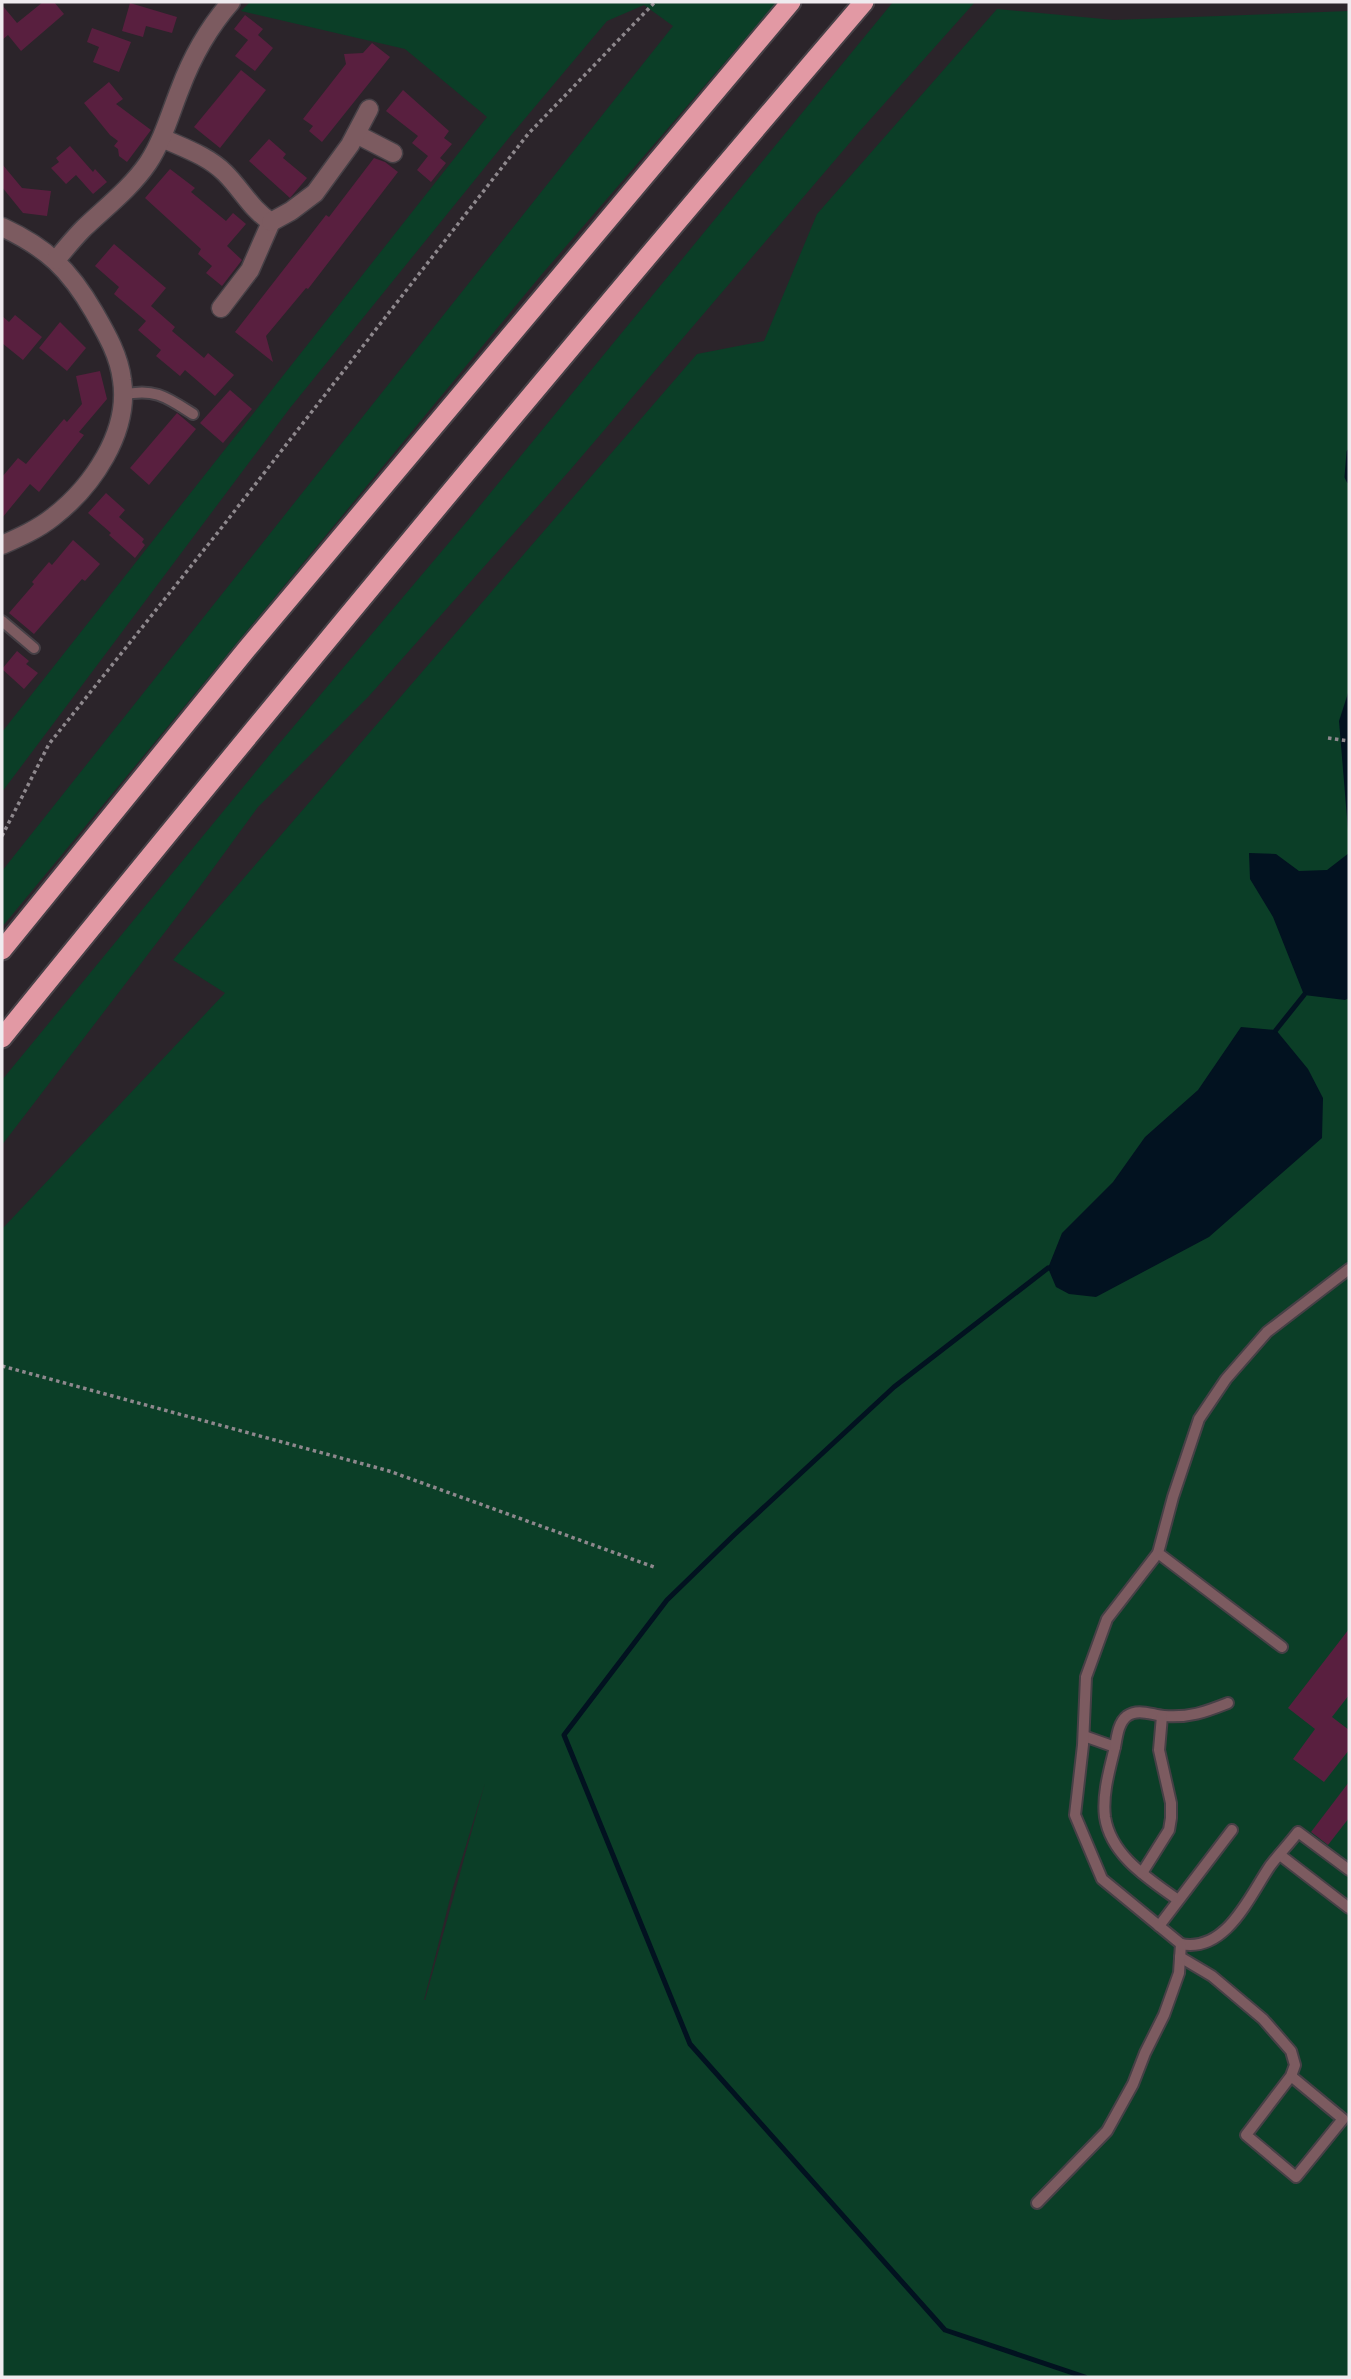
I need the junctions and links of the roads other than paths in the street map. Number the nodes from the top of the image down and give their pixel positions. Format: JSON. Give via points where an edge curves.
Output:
{"nodes":[{"id":1,"x":232,"y":2,"type":"edge"},
{"id":2,"x":791,"y":2,"type":"edge"},
{"id":3,"x":864,"y":2,"type":"edge"},
{"id":4,"x":369,"y":109,"type":"dead end"},
{"id":5,"x":356,"y":134,"type":"junction"},
{"id":6,"x":162,"y":138,"type":"junction"},
{"id":7,"x":393,"y":153,"type":"dead end"},
{"id":8,"x":271,"y":222,"type":"junction"},
{"id":9,"x":2,"y":227,"type":"edge"},
{"id":10,"x":56,"y":260,"type":"junction"},
{"id":11,"x":222,"y":308,"type":"dead end"},
{"id":12,"x":123,"y":396,"type":"junction"},
{"id":13,"x":193,"y":414,"type":"dead end"},
{"id":14,"x":2,"y":545,"type":"edge"},
{"id":15,"x":2,"y":621,"type":"edge"},
{"id":16,"x":34,"y":648,"type":"dead end"},
{"id":17,"x":2,"y":950,"type":"edge"},
{"id":18,"x":2,"y":1038,"type":"edge"},
{"id":19,"x":1349,"y":1269,"type":"edge"},
{"id":20,"x":1158,"y":1553,"type":"junction"},
{"id":21,"x":1282,"y":1647,"type":"dead end"},
{"id":22,"x":1228,"y":1703,"type":"dead end"},
{"id":23,"x":1162,"y":1716,"type":"junction"},
{"id":24,"x":1084,"y":1736,"type":"junction"},
{"id":25,"x":1115,"y":1747,"type":"junction"},
{"id":26,"x":1232,"y":1830,"type":"dead end"},
{"id":27,"x":1280,"y":1854,"type":"junction"},
{"id":28,"x":1349,"y":1870,"type":"edge"},
{"id":29,"x":1142,"y":1873,"type":"junction"},
{"id":30,"x":1178,"y":1900,"type":"junction"},
{"id":31,"x":1349,"y":1908,"type":"edge"},
{"id":32,"x":1159,"y":1926,"type":"junction"},
{"id":33,"x":1181,"y":1944,"type":"junction"},
{"id":34,"x":1180,"y":1957,"type":"junction"},
{"id":35,"x":1291,"y":2076,"type":"junction"},
{"id":36,"x":1346,"y":2120,"type":"edge"},
{"id":37,"x":1037,"y":2203,"type":"dead end"}],
"edges":[{"from":1,"to":6,"type":"street","via":[[195,55]]},
{"from":2,"to":17,"type":"highway","via":[[246,650]]},
{"from":3,"to":18,"type":"highway","via":[[289,684]]},
{"from":4,"to":5,"type":"street"},
{"from":5,"to":7,"type":"street"},
{"from":5,"to":8,"type":"street","via":[[315,193]]},
{"from":6,"to":8,"type":"street","via":[[215,164]]},
{"from":6,"to":10,"type":"street","via":[[132,183]]},
{"from":8,"to":11,"type":"street","via":[[250,270]]},
{"from":9,"to":10,"type":"street"},
{"from":10,"to":12,"type":"street","via":[[78,284],[106,334],[118,362]]},
{"from":12,"to":13,"type":"lane","via":[[136,392],[162,395]]},
{"from":12,"to":14,"type":"street","via":[[114,438],[83,488],[47,522]]},
{"from":15,"to":16,"type":"lane"},
{"from":19,"to":20,"type":"lane","via":[[1268,1332],[1212,1399],[1199,1419]]},
{"from":20,"to":21,"type":"lane"},
{"from":20,"to":24,"type":"lane","via":[[1107,1619],[1086,1677]]},
{"from":22,"to":23,"type":"lane","via":[[1195,1716]]},
{"from":23,"to":25,"type":"lane","via":[[1143,1712],[1127,1716]]},
{"from":23,"to":29,"type":"lane","via":[[1159,1750],[1171,1818],[1169,1830]]},
{"from":24,"to":25,"type":"lane"},
{"from":24,"to":32,"type":"lane","via":[[1075,1815],[1102,1879]]},
{"from":25,"to":29,"type":"lane","via":[[1105,1816],[1115,1844]]},
{"from":26,"to":30,"type":"lane"},
{"from":27,"to":28,"type":"lane","via":[[1298,1832]]},
{"from":27,"to":31,"type":"lane"},
{"from":27,"to":33,"type":"lane","via":[[1224,1930],[1209,1942]]},
{"from":29,"to":30,"type":"lane"},
{"from":30,"to":32,"type":"lane"},
{"from":32,"to":33,"type":"lane"},
{"from":33,"to":34,"type":"lane"},
{"from":34,"to":35,"type":"lane","via":[[1212,1976],[1263,2019],[1291,2051],[1295,2065]]},
{"from":34,"to":37,"type":"lane","via":[[1164,2015],[1107,2131]]},
{"from":35,"to":36,"type":"lane"},
{"from":35,"to":36,"type":"lane","via":[[1246,2135],[1296,2177]]}]}
